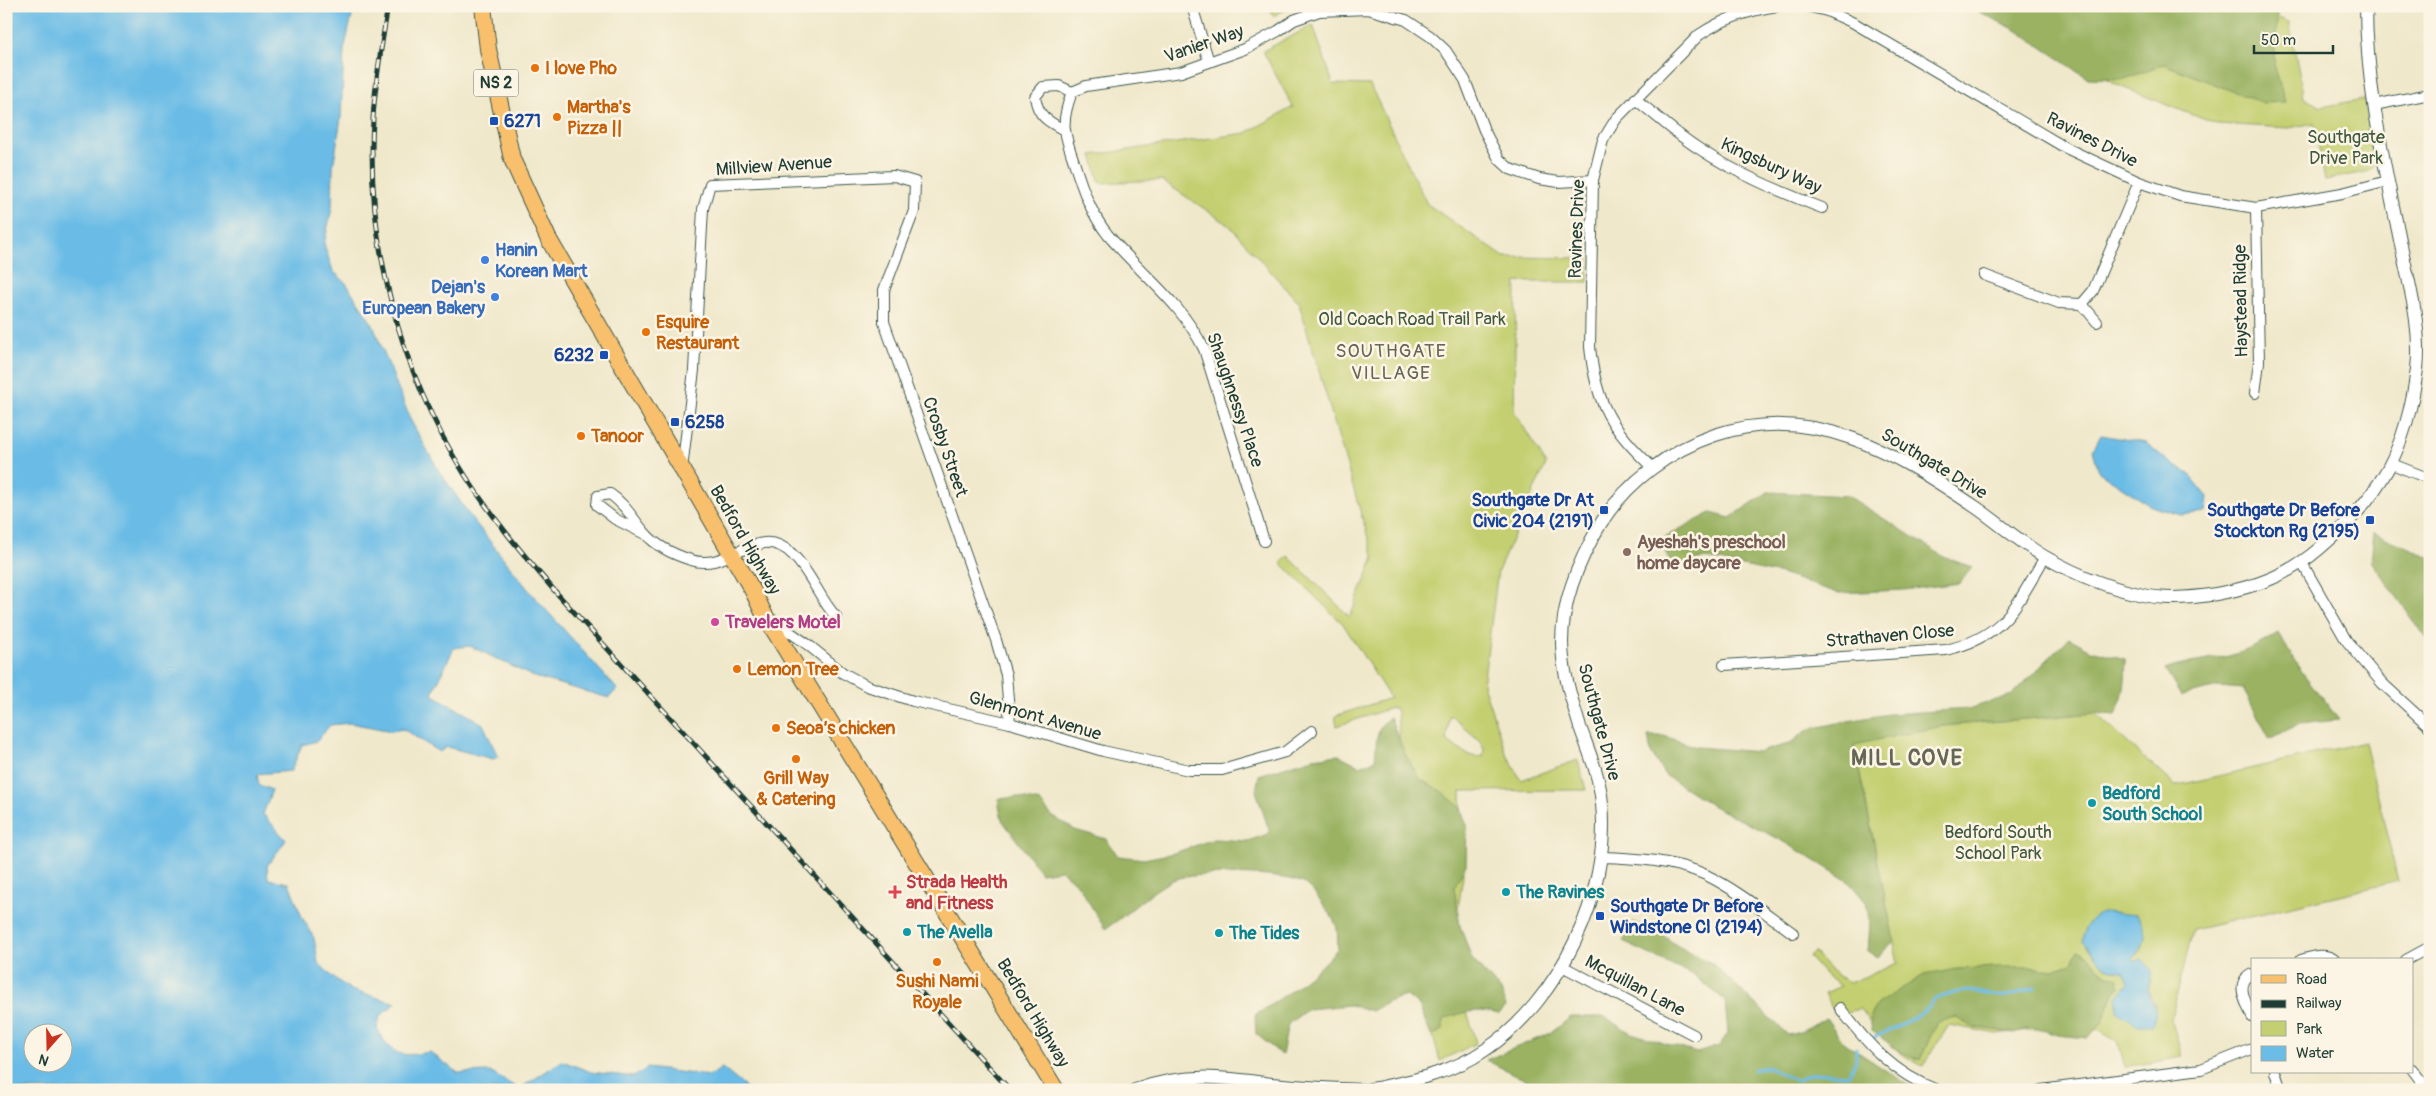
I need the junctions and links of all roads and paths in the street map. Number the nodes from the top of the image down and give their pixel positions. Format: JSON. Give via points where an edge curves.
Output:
{"nodes":[{"id":1,"x":483,"y":6,"type":"edge"},
{"id":2,"x":1192,"y":6,"type":"edge"},
{"id":3,"x":1778,"y":6,"type":"edge"},
{"id":4,"x":1806,"y":6,"type":"edge"},
{"id":5,"x":2366,"y":6,"type":"edge"},
{"id":6,"x":1368,"y":7,"type":"edge"},
{"id":7,"x":1210,"y":62,"type":"junction"},
{"id":8,"x":1072,"y":92,"type":"junction"},
{"id":9,"x":2430,"y":94,"type":"edge"},
{"id":10,"x":1635,"y":99,"type":"junction"},
{"id":11,"x":2374,"y":105,"type":"junction"},
{"id":12,"x":1064,"y":130,"type":"junction"},
{"id":13,"x":1593,"y":180,"type":"junction"},
{"id":14,"x":2388,"y":181,"type":"junction"},
{"id":15,"x":915,"y":182,"type":"joint"},
{"id":16,"x":2139,"y":182,"type":"junction"},
{"id":17,"x":1822,"y":208,"type":"dead end"},
{"id":18,"x":2256,"y":208,"type":"junction"},
{"id":19,"x":1984,"y":275,"type":"dead end"},
{"id":20,"x":2082,"y":304,"type":"junction"},
{"id":21,"x":2097,"y":322,"type":"dead end"},
{"id":22,"x":2255,"y":393,"type":"dead end"},
{"id":23,"x":2392,"y":464,"type":"junction"},
{"id":24,"x":1652,"y":467,"type":"junction"},
{"id":25,"x":682,"y":470,"type":"junction"},
{"id":26,"x":2430,"y":479,"type":"edge"},
{"id":27,"x":647,"y":535,"type":"junction"},
{"id":28,"x":1264,"y":541,"type":"dead end"},
{"id":29,"x":731,"y":556,"type":"junction"},
{"id":30,"x":2045,"y":556,"type":"junction"},
{"id":31,"x":2302,"y":563,"type":"junction"},
{"id":32,"x":764,"y":614,"type":"junction"},
{"id":33,"x":836,"y":617,"type":"dead end"},
{"id":34,"x":1724,"y":665,"type":"dead end"},
{"id":35,"x":1010,"y":722,"type":"junction"},
{"id":36,"x":2427,"y":725,"type":"edge"},
{"id":37,"x":1312,"y":731,"type":"dead end"},
{"id":38,"x":2430,"y":736,"type":"edge"},
{"id":39,"x":1600,"y":857,"type":"junction"},
{"id":40,"x":1793,"y":933,"type":"dead end"},
{"id":41,"x":2430,"y":947,"type":"edge"},
{"id":42,"x":2309,"y":958,"type":"edge"},
{"id":43,"x":2332,"y":958,"type":"edge"},
{"id":44,"x":2410,"y":958,"type":"edge"},
{"id":45,"x":1562,"y":966,"type":"junction"},
{"id":46,"x":2251,"y":974,"type":"edge"},
{"id":47,"x":1840,"y":1008,"type":"dead end"},
{"id":48,"x":2251,"y":1015,"type":"edge"},
{"id":49,"x":1694,"y":1035,"type":"dead end"},
{"id":50,"x":2251,"y":1049,"type":"edge"},
{"id":51,"x":2414,"y":1072,"type":"edge"},
{"id":52,"x":2276,"y":1074,"type":"edge"},
{"id":53,"x":2430,"y":1086,"type":"edge"},
{"id":54,"x":1056,"y":1090,"type":"edge"},
{"id":55,"x":1135,"y":1090,"type":"edge"},
{"id":56,"x":1365,"y":1090,"type":"edge"},
{"id":57,"x":1937,"y":1090,"type":"edge"},
{"id":58,"x":2041,"y":1090,"type":"edge"},
{"id":59,"x":2281,"y":1090,"type":"edge"}],
"edges":[{"from":1,"to":25,"type":"main road","name":"Bedford Highway","number":"NS 2","via":[[488,49],[512,159],[552,246]]},
{"from":2,"to":7,"type":"street"},
{"from":3,"to":10,"type":"street","name":"Ravines Drive","via":[[1737,14],[1716,24],[1700,35]]},
{"from":4,"to":16,"type":"street","name":"Ravines Drive","via":[[1854,23],[2066,148]]},
{"from":5,"to":11,"type":"street","name":"Southgate Drive","via":[[2366,43]]},
{"from":6,"to":7,"type":"street","name":"Vanier Way","via":[[1320,11],[1302,17],[1245,49]]},
{"from":6,"to":13,"type":"street","name":"Vanier Way","via":[[1406,20],[1446,51],[1465,80],[1496,153],[1510,169],[1539,180]]},
{"from":7,"to":8,"type":"street","name":"Vanier Way","via":[[1181,72],[1086,86]]},
{"from":8,"to":12,"type":"street","via":[[1065,111]]},
{"from":8,"to":12,"type":"street","via":[[1059,86],[1043,86],[1034,97],[1045,120]]},
{"from":9,"to":11,"type":"street"},
{"from":10,"to":13,"type":"street","name":"Ravines Drive","via":[[1616,119],[1603,140]]},
{"from":10,"to":17,"type":"street","name":"Kingsbury Way","via":[[1697,148],[1734,170]]},
{"from":11,"to":14,"type":"street","name":"Southgate Drive"},
{"from":12,"to":28,"type":"street","name":"Shaughnessy Place","via":[[1082,188],[1107,234],[1173,302],[1204,349]]},
{"from":13,"to":24,"type":"street","name":"Ravines Drive","via":[[1590,347],[1593,373],[1599,396],[1619,434]]},
{"from":14,"to":18,"type":"street","name":"Ravines Drive","via":[[2342,193]]},
{"from":14,"to":23,"type":"street","name":"Southgate Drive","via":[[2417,327],[2418,365],[2407,423]]},
{"from":15,"to":25,"type":"street","name":"Millview Avenue","via":[[894,176],[710,184],[703,209],[694,370]]},
{"from":15,"to":35,"type":"street","name":"Crosby Street","via":[[914,210],[884,290],[884,322],[996,640],[1006,675]]},
{"from":16,"to":18,"type":"street","name":"Ravines Drive","via":[[2180,196]]},
{"from":16,"to":20,"type":"street","via":[[2093,291]]},
{"from":18,"to":22,"type":"street","name":"Haystead Ridge","via":[[2258,362]]},
{"from":19,"to":20,"type":"street","via":[[2059,303]]},
{"from":20,"to":21,"type":"street"},
{"from":23,"to":26,"type":"street"},
{"from":23,"to":31,"type":"street","name":"Southgate Drive","via":[[2370,498],[2342,529]]},
{"from":24,"to":30,"type":"street","name":"Southgate Drive","via":[[1694,442],[1738,428],[1785,424],[1836,432],[1888,452],[1976,507]]},
{"from":24,"to":39,"type":"street","name":"Southgate Drive","via":[[1603,520],[1569,594],[1564,623],[1562,644],[1567,680],[1603,806]]},
{"from":25,"to":29,"type":"main road","name":"Bedford Highway","number":"NS 2"},
{"from":27,"to":27,"type":"street","via":[[620,500],[610,494],[598,496],[597,505],[615,519]]},
{"from":27,"to":29,"type":"street","via":[[667,550],[692,561],[712,563]]},
{"from":29,"to":32,"type":"main road","name":"Bedford Highway","number":"NS 2"},
{"from":29,"to":33,"type":"street","via":[[763,542],[783,546],[802,565]]},
{"from":30,"to":31,"type":"street","name":"Southgate Drive","via":[[2098,583],[2147,596],[2182,598],[2254,586]]},
{"from":30,"to":34,"type":"street","name":"Strathaven Close","via":[[2011,614],[1995,630],[1970,645],[1946,650]]},
{"from":31,"to":36,"type":"street","via":[[2346,640],[2382,683]]},
{"from":32,"to":35,"type":"street","name":"Glenmont Avenue","via":[[843,673],[868,686],[913,701]]},
{"from":32,"to":54,"type":"main road","name":"Bedford Highway","number":"NS 2"},
{"from":35,"to":37,"type":"street","name":"Glenmont Avenue","via":[[1103,751],[1189,770],[1222,770],[1285,752]]},
{"from":36,"to":38,"type":"street"},
{"from":39,"to":40,"type":"street","via":[[1641,858],[1705,875]]},
{"from":39,"to":45,"type":"street","name":"Southgate Drive","via":[[1593,893]]},
{"from":41,"to":44,"type":"street"},
{"from":42,"to":43,"type":"street","via":[[2322,955]]},
{"from":45,"to":49,"type":"street","name":"Mcquillan Lane"},
{"from":45,"to":56,"type":"street","name":"Southgate Drive","via":[[1540,999],[1486,1050],[1440,1072]]},
{"from":46,"to":48,"type":"street","via":[[2245,977],[2242,985]]},
{"from":47,"to":57,"type":"street","via":[[1879,1056]]},
{"from":50,"to":58,"type":"street","via":[[2201,1069]]},
{"from":51,"to":53,"type":"street"},
{"from":52,"to":59,"type":"street"},
{"from":55,"to":56,"type":"street","name":"Southgate Drive","via":[[1160,1081],[1189,1077]]}]}
